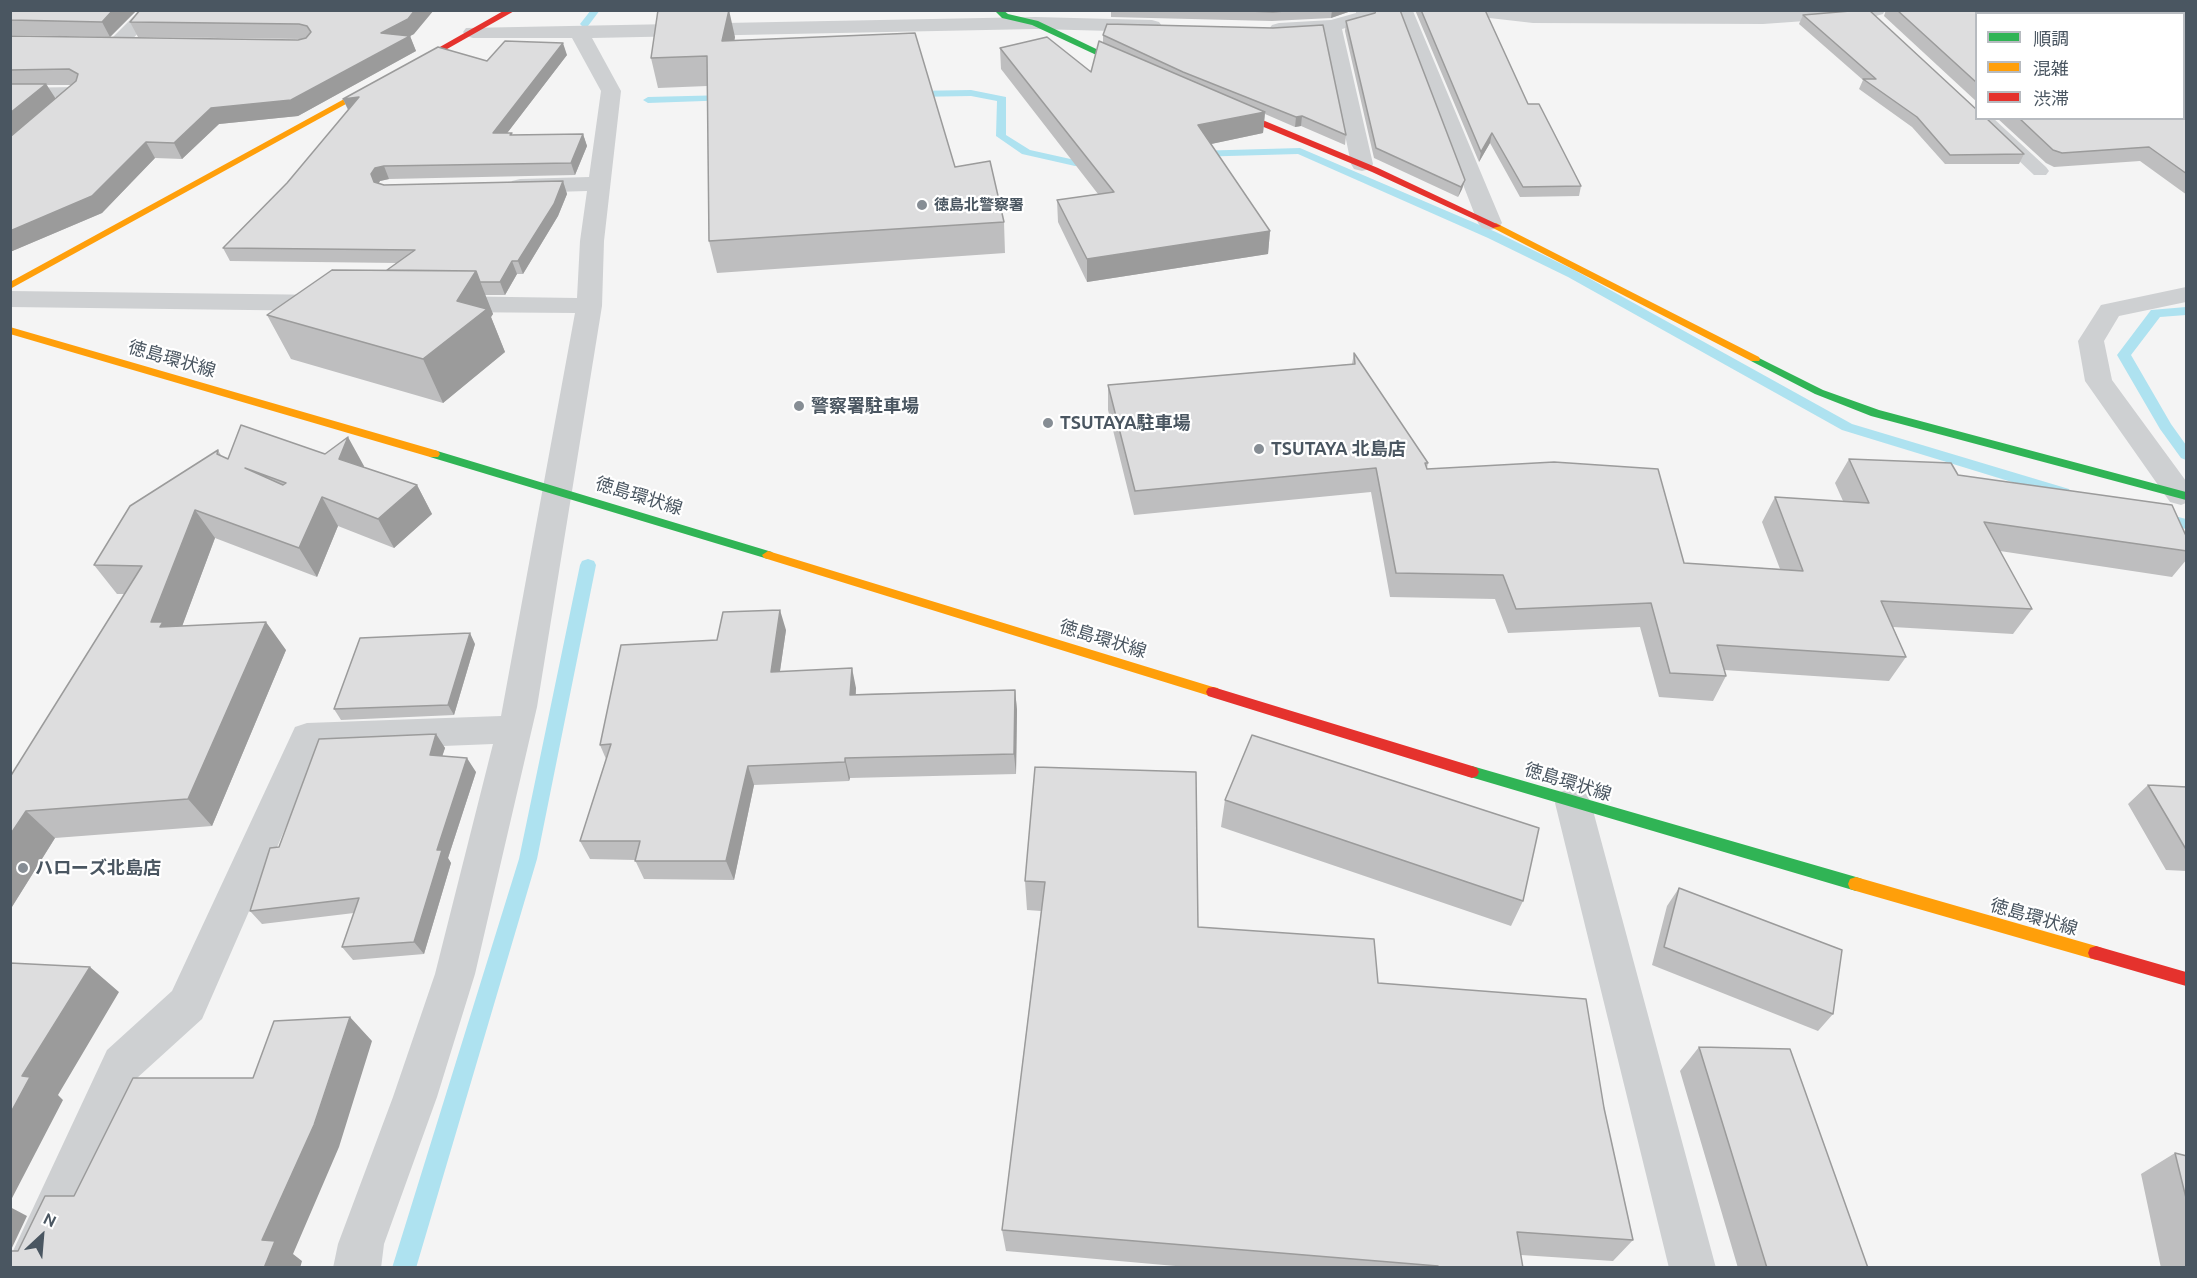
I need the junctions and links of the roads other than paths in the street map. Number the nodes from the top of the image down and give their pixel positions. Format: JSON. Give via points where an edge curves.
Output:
{"nodes":[{"id":1,"x":151,"y":10,"type":"edge"},
{"id":2,"x":512,"y":10,"type":"edge"},
{"id":3,"x":998,"y":10,"type":"edge"},
{"id":4,"x":1365,"y":10,"type":"edge"},
{"id":5,"x":1472,"y":10,"type":"edge"},
{"id":6,"x":1409,"y":11,"type":"edge"},
{"id":7,"x":1866,"y":11,"type":"edge"},
{"id":8,"x":1879,"y":19,"type":"edge"},
{"id":9,"x":1035,"y":23,"type":"junction"},
{"id":10,"x":1165,"y":26,"type":"edge"},
{"id":11,"x":1332,"y":26,"type":"junction"},
{"id":12,"x":1260,"y":28,"type":"edge"},
{"id":13,"x":473,"y":32,"type":"junction"},
{"id":14,"x":579,"y":32,"type":"junction"},
{"id":15,"x":92,"y":45,"type":"edge"},
{"id":16,"x":116,"y":45,"type":"junction"},
{"id":17,"x":139,"y":45,"type":"edge"},
{"id":18,"x":1153,"y":77,"type":"edge"},
{"id":19,"x":10,"y":93,"type":"edge"},
{"id":20,"x":1206,"y":100,"type":"edge"},
{"id":21,"x":1985,"y":120,"type":"edge"},
{"id":22,"x":10,"y":150,"type":"edge"},
{"id":23,"x":1362,"y":164,"type":"junction"},
{"id":24,"x":2040,"y":171,"type":"dead end"},
{"id":25,"x":599,"y":184,"type":"junction"},
{"id":26,"x":494,"y":186,"type":"edge"},
{"id":27,"x":1490,"y":223,"type":"junction"},
{"id":28,"x":10,"y":286,"type":"edge"},
{"id":29,"x":2187,"y":295,"type":"edge"},
{"id":30,"x":10,"y":299,"type":"edge"},
{"id":31,"x":353,"y":303,"type":"edge"},
{"id":32,"x":424,"y":304,"type":"edge"},
{"id":33,"x":589,"y":306,"type":"junction"},
{"id":34,"x":10,"y":330,"type":"edge"},
{"id":35,"x":558,"y":491,"type":"junction"},
{"id":36,"x":2184,"y":496,"type":"edge"},
{"id":37,"x":514,"y":729,"type":"junction"},
{"id":38,"x":1573,"y":802,"type":"junction"},
{"id":39,"x":2187,"y":979,"type":"edge"},
{"id":40,"x":30,"y":1268,"type":"edge"},
{"id":41,"x":357,"y":1268,"type":"edge"},
{"id":42,"x":1693,"y":1268,"type":"edge"}],
"edges":[{"from":1,"to":16,"type":"street"},
{"from":2,"to":13,"type":"street"},
{"from":3,"to":9,"type":"street","via":[[1005,16]]},
{"from":4,"to":11,"type":"street","via":[[1366,16]]},
{"from":5,"to":7,"type":"street","via":[[1533,17],[1679,18],[1763,18]]},
{"from":6,"to":27,"type":"street"},
{"from":7,"to":8,"type":"street"},
{"from":9,"to":10,"type":"street"},
{"from":9,"to":14,"type":"street"},
{"from":9,"to":18,"type":"street"},
{"from":11,"to":12,"type":"street"},
{"from":11,"to":23,"type":"street"},
{"from":13,"to":14,"type":"street"},
{"from":13,"to":28,"type":"street"},
{"from":14,"to":25,"type":"street","via":[[611,92]]},
{"from":15,"to":16,"type":"street"},
{"from":16,"to":17,"type":"street"},
{"from":19,"to":22,"type":"lane","via":[[78,92]]},
{"from":20,"to":23,"type":"street"},
{"from":21,"to":24,"type":"lane"},
{"from":23,"to":27,"type":"street"},
{"from":25,"to":26,"type":"street"},
{"from":25,"to":33,"type":"street"},
{"from":27,"to":36,"type":"street","via":[[1819,392],[1875,413]]},
{"from":29,"to":36,"type":"street","via":[[2110,310],[2091,341],[2099,381]]},
{"from":30,"to":31,"type":"street"},
{"from":32,"to":33,"type":"street"},
{"from":33,"to":35,"type":"street"},
{"from":34,"to":35,"type":"street","name":"徳島環状線"},
{"from":35,"to":37,"type":"street"},
{"from":35,"to":38,"type":"street","name":"徳島環状線"},
{"from":37,"to":40,"type":"street","via":[[307,737],[187,1005],[122,1064]]},
{"from":37,"to":41,"type":"street","via":[[455,974],[361,1244]]},
{"from":38,"to":39,"type":"street","name":"徳島環状線"},
{"from":38,"to":42,"type":"street"}]}
